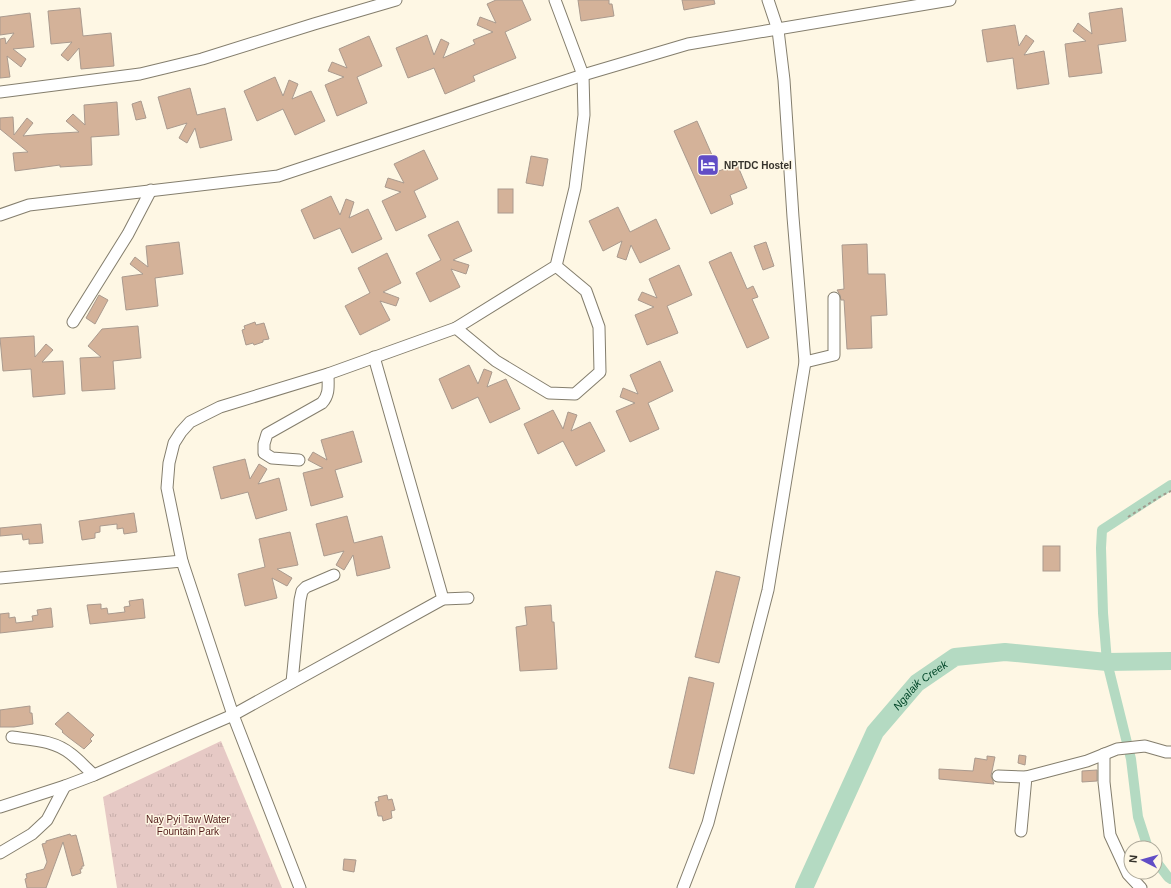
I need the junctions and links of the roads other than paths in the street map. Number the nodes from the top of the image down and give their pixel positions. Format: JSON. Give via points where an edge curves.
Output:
{"nodes":[{"id":1,"x":396,"y":0,"type":"edge"},
{"id":2,"x":555,"y":0,"type":"edge"},
{"id":3,"x":768,"y":0,"type":"edge"},
{"id":4,"x":950,"y":0,"type":"edge"},
{"id":5,"x":778,"y":30,"type":"junction"},
{"id":6,"x":583,"y":75,"type":"junction"},
{"id":7,"x":0,"y":92,"type":"edge"},
{"id":8,"x":151,"y":190,"type":"junction"},
{"id":9,"x":0,"y":215,"type":"edge"},
{"id":10,"x":556,"y":266,"type":"junction"},
{"id":11,"x":834,"y":298,"type":"dead end"},
{"id":12,"x":73,"y":322,"type":"dead end"},
{"id":13,"x":456,"y":328,"type":"junction"},
{"id":14,"x":374,"y":357,"type":"junction"},
{"id":15,"x":805,"y":362,"type":"junction"},
{"id":16,"x":328,"y":374,"type":"junction"},
{"id":17,"x":299,"y":460,"type":"dead end"},
{"id":18,"x":182,"y":561,"type":"junction"},
{"id":19,"x":334,"y":575,"type":"dead end"},
{"id":20,"x":0,"y":578,"type":"edge"},
{"id":21,"x":468,"y":598,"type":"dead end"},
{"id":22,"x":443,"y":599,"type":"junction"},
{"id":23,"x":292,"y":682,"type":"junction"},
{"id":24,"x":233,"y":715,"type":"junction"},
{"id":25,"x":12,"y":737,"type":"dead end"},
{"id":26,"x":1171,"y":752,"type":"edge"},
{"id":27,"x":1104,"y":754,"type":"junction"},
{"id":28,"x":94,"y":775,"type":"junction"},
{"id":29,"x":998,"y":776,"type":"dead end"},
{"id":30,"x":1026,"y":777,"type":"junction"},
{"id":31,"x":64,"y":786,"type":"junction"},
{"id":32,"x":0,"y":807,"type":"edge"},
{"id":33,"x":1021,"y":831,"type":"dead end"},
{"id":34,"x":0,"y":853,"type":"edge"},
{"id":35,"x":300,"y":888,"type":"edge"},
{"id":36,"x":684,"y":888,"type":"edge"},
{"id":37,"x":1142,"y":888,"type":"edge"}],
"edges":[{"from":1,"to":7,"type":"street","via":[[202,59],[140,74]]},
{"from":2,"to":6,"type":"street"},
{"from":3,"to":5,"type":"street"},
{"from":4,"to":5,"type":"street"},
{"from":5,"to":6,"type":"street","via":[[688,44]]},
{"from":5,"to":15,"type":"street"},
{"from":6,"to":8,"type":"street","via":[[278,176]]},
{"from":6,"to":10,"type":"street","via":[[584,115],[575,188]]},
{"from":8,"to":9,"type":"street","via":[[29,205]]},
{"from":8,"to":12,"type":"street","via":[[128,234]]},
{"from":10,"to":13,"type":"street"},
{"from":10,"to":13,"type":"street","via":[[586,291],[599,327],[600,372],[575,394],[550,393],[496,362]]},
{"from":11,"to":15,"type":"street","via":[[834,355]]},
{"from":13,"to":14,"type":"street"},
{"from":14,"to":16,"type":"street"},
{"from":14,"to":22,"type":"street"},
{"from":15,"to":36,"type":"street","via":[[768,590],[708,823]]},
{"from":16,"to":17,"type":"street","via":[[328,392],[322,402],[267,434],[264,453],[272,458]]},
{"from":16,"to":18,"type":"street","via":[[220,407],[190,422],[181,432],[174,443],[167,488]]},
{"from":18,"to":20,"type":"street"},
{"from":18,"to":24,"type":"street"},
{"from":19,"to":23,"type":"street","via":[[302,591]]},
{"from":21,"to":22,"type":"street"},
{"from":22,"to":23,"type":"street"},
{"from":23,"to":24,"type":"street"},
{"from":24,"to":28,"type":"street"},
{"from":24,"to":35,"type":"street"},
{"from":25,"to":28,"type":"street","via":[[56,745],[70,752]]},
{"from":26,"to":27,"type":"street","via":[[1145,746],[1117,749]]},
{"from":27,"to":30,"type":"street"},
{"from":27,"to":37,"type":"street","via":[[1104,782],[1110,835],[1128,874]]},
{"from":28,"to":31,"type":"street"},
{"from":29,"to":30,"type":"street"},
{"from":30,"to":33,"type":"street"},
{"from":31,"to":32,"type":"street"},
{"from":31,"to":34,"type":"street","via":[[47,820],[32,834]]}]}
